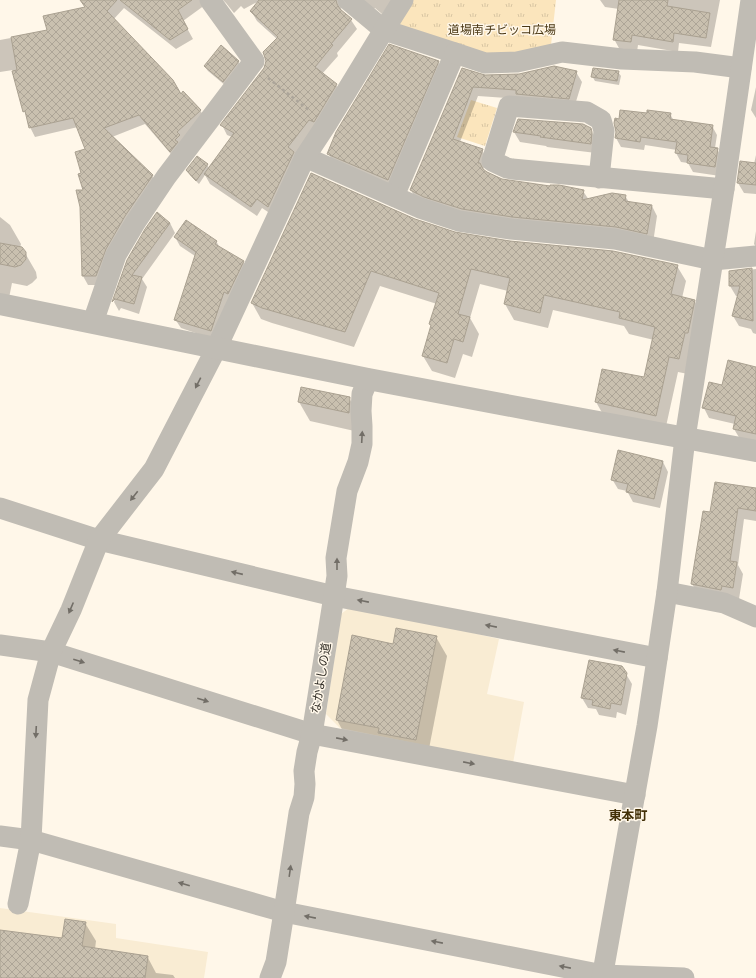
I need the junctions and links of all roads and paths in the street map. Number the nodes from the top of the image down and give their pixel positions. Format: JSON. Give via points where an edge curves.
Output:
{"nodes":[{"id":1,"x":210,"y":0,"type":"edge"},
{"id":2,"x":348,"y":0,"type":"edge"},
{"id":3,"x":404,"y":0,"type":"edge"},
{"id":4,"x":751,"y":0,"type":"edge"},
{"id":5,"x":384,"y":30,"type":"junction"},
{"id":6,"x":455,"y":53,"type":"junction"},
{"id":7,"x":251,"y":64,"type":"junction"},
{"id":8,"x":741,"y":68,"type":"junction"},
{"id":9,"x":326,"y":125,"type":"junction"},
{"id":10,"x":305,"y":157,"type":"junction"},
{"id":11,"x":599,"y":178,"type":"junction"},
{"id":12,"x":724,"y":189,"type":"junction"},
{"id":13,"x":394,"y":196,"type":"junction"},
{"id":14,"x":756,"y":256,"type":"edge"},
{"id":15,"x":713,"y":260,"type":"junction"},
{"id":16,"x":0,"y":304,"type":"edge"},
{"id":17,"x":93,"y":322,"type":"junction"},
{"id":18,"x":216,"y":349,"type":"junction"},
{"id":19,"x":368,"y":379,"type":"junction"},
{"id":20,"x":685,"y":438,"type":"junction"},
{"id":21,"x":756,"y":451,"type":"edge"},
{"id":22,"x":0,"y":508,"type":"edge"},
{"id":23,"x":99,"y":540,"type":"junction"},
{"id":24,"x":667,"y":592,"type":"junction"},
{"id":25,"x":334,"y":596,"type":"junction"},
{"id":26,"x":756,"y":617,"type":"edge"},
{"id":27,"x":0,"y":645,"type":"edge"},
{"id":28,"x":50,"y":652,"type":"junction"},
{"id":29,"x":657,"y":658,"type":"junction"},
{"id":30,"x":312,"y":734,"type":"junction"},
{"id":31,"x":635,"y":795,"type":"junction"},
{"id":32,"x":0,"y":836,"type":"edge"},
{"id":33,"x":31,"y":840,"type":"junction"},
{"id":34,"x":18,"y":904,"type":"dead end"},
{"id":35,"x":284,"y":912,"type":"junction"},
{"id":36,"x":603,"y":976,"type":"edge"},
{"id":37,"x":270,"y":978,"type":"edge"},
{"id":38,"x":684,"y":978,"type":"edge"}],
"edges":[{"from":1,"to":7,"type":"street","via":[[254,61]]},
{"from":2,"to":5,"type":"street"},
{"from":3,"to":5,"type":"street"},
{"from":4,"to":8,"type":"street"},
{"from":5,"to":6,"type":"street"},
{"from":5,"to":9,"type":"street"},
{"from":6,"to":8,"type":"street","via":[[485,63],[517,62],[562,52]]},
{"from":6,"to":13,"type":"street"},
{"from":7,"to":9,"type":"path"},
{"from":7,"to":17,"type":"street","via":[[166,177],[135,223],[116,255]]},
{"from":8,"to":12,"type":"street"},
{"from":9,"to":10,"type":"street"},
{"from":10,"to":13,"type":"street"},
{"from":10,"to":18,"type":"street"},
{"from":11,"to":11,"type":"street","via":[[507,168],[492,161],[509,106],[587,112],[601,120],[604,131]]},
{"from":11,"to":12,"type":"street"},
{"from":12,"to":15,"type":"street"},
{"from":13,"to":15,"type":"street","via":[[459,221],[615,239]]},
{"from":14,"to":15,"type":"street"},
{"from":15,"to":20,"type":"street"},
{"from":16,"to":17,"type":"street"},
{"from":17,"to":18,"type":"street"},
{"from":18,"to":19,"type":"street"},
{"from":18,"to":23,"type":"street","one_way":true,"via":[[154,469]]},
{"from":19,"to":20,"type":"street"},
{"from":25,"to":19,"type":"street","name":"なかよしの道","one_way":true,"via":[[336,558],[347,491],[362,444],[362,394]]},
{"from":20,"to":21,"type":"street"},
{"from":20,"to":24,"type":"street"},
{"from":22,"to":23,"type":"street"},
{"from":25,"to":23,"type":"street","one_way":true},
{"from":23,"to":28,"type":"street","one_way":true},
{"from":24,"to":26,"type":"street","via":[[724,604]]},
{"from":24,"to":29,"type":"street"},
{"from":29,"to":25,"type":"street","one_way":true},
{"from":25,"to":30,"type":"street","name":"なかよしの道"},
{"from":27,"to":28,"type":"street"},
{"from":28,"to":30,"type":"street","one_way":true},
{"from":28,"to":33,"type":"street","one_way":true,"via":[[38,700]]},
{"from":29,"to":31,"type":"street"},
{"from":30,"to":31,"type":"street","one_way":true},
{"from":35,"to":30,"type":"street","name":"なかよしの道","one_way":true,"via":[[306,784],[304,771]]},
{"from":31,"to":36,"type":"street"},
{"from":32,"to":33,"type":"street"},
{"from":33,"to":34,"type":"street"},
{"from":35,"to":33,"type":"street","one_way":true},
{"from":36,"to":35,"type":"street","one_way":true},
{"from":35,"to":37,"type":"street","name":"なかよしの道","via":[[276,962]]},
{"from":36,"to":38,"type":"street"}]}
